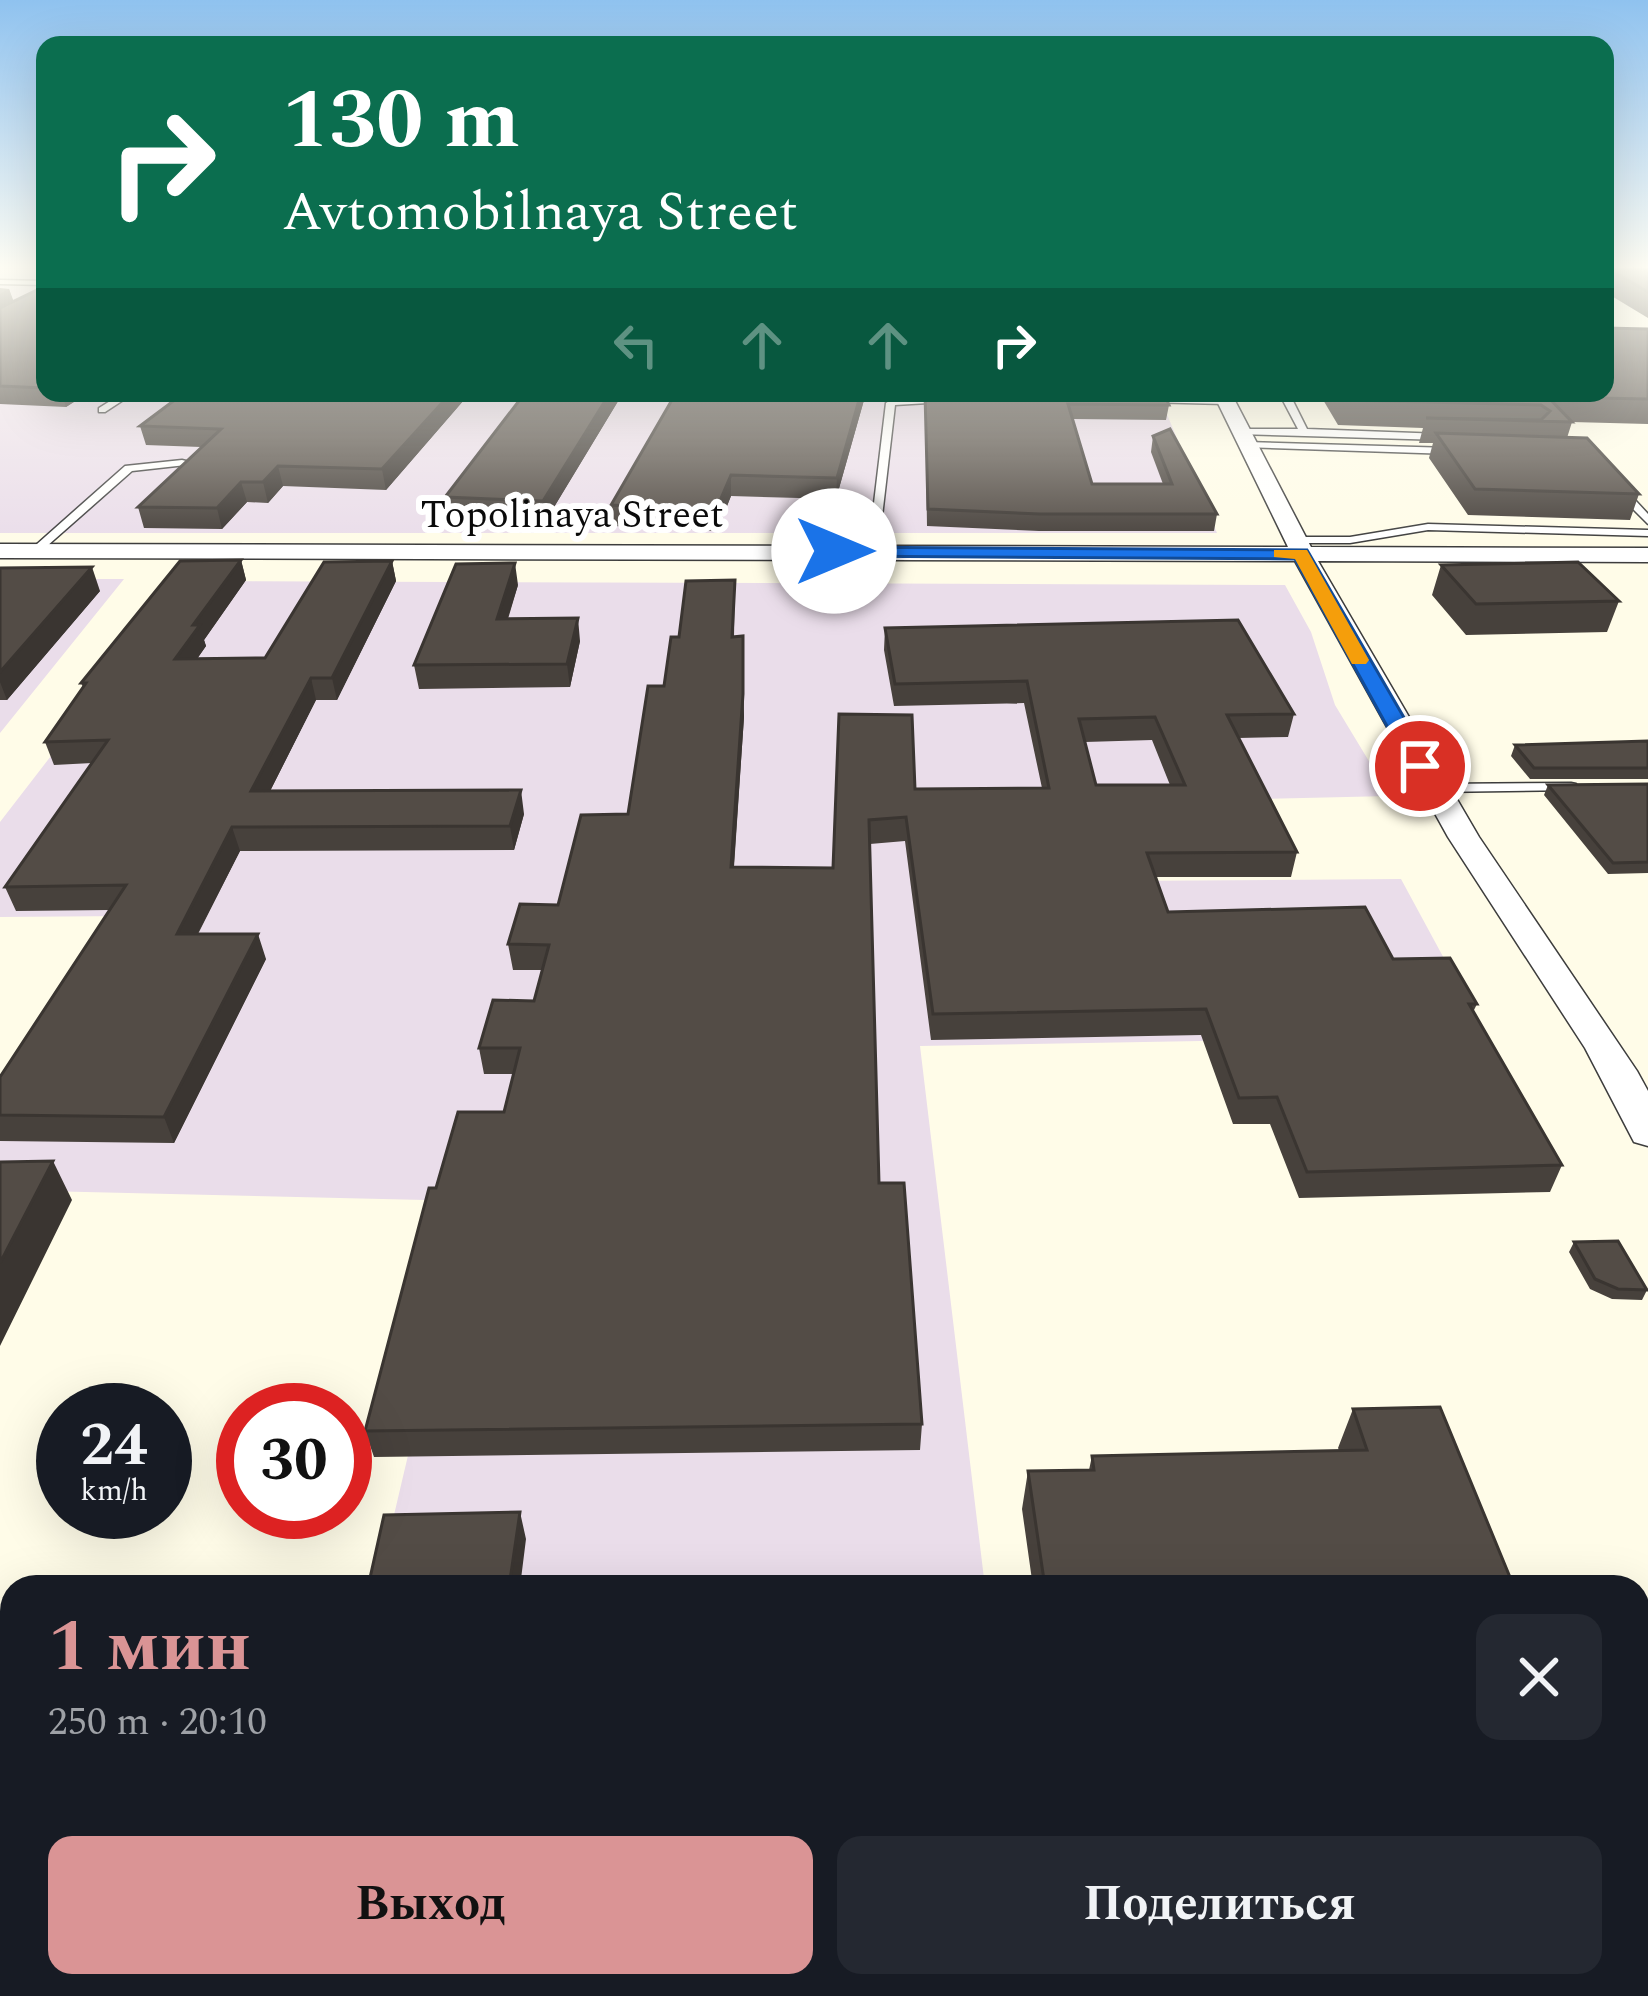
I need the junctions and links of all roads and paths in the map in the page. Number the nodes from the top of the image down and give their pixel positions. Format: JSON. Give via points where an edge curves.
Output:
{"nodes":[{"id":1,"x":114,"y":402,"type":"edge"},
{"id":2,"x":907,"y":402,"type":"edge"},
{"id":3,"x":1226,"y":402,"type":"edge"},
{"id":4,"x":1289,"y":402,"type":"edge"},
{"id":5,"x":102,"y":410,"type":"dead end"},
{"id":6,"x":1304,"y":432,"type":"junction"},
{"id":7,"x":1468,"y":437,"type":"edge"},
{"id":8,"x":1243,"y":438,"type":"junction"},
{"id":9,"x":1455,"y":452,"type":"edge"},
{"id":10,"x":182,"y":463,"type":"edge"},
{"id":11,"x":1604,"y":472,"type":"edge"},
{"id":12,"x":1648,"y":521,"type":"edge"},
{"id":13,"x":1648,"y":533,"type":"edge"},
{"id":14,"x":1297,"y":547,"type":"junction"},
{"id":15,"x":0,"y":551,"type":"edge"},
{"id":16,"x":872,"y":551,"type":"junction"},
{"id":17,"x":34,"y":552,"type":"junction"},
{"id":18,"x":1648,"y":555,"type":"edge"},
{"id":19,"x":1586,"y":787,"type":"edge"},
{"id":20,"x":1434,"y":788,"type":"junction"},
{"id":21,"x":1648,"y":1132,"type":"edge"}],
"edges":[{"from":1,"to":5,"type":"lane"},
{"from":2,"to":16,"type":"lane","via":[[892,403]]},
{"from":3,"to":8,"type":"street"},
{"from":4,"to":6,"type":"lane"},
{"from":6,"to":7,"type":"lane"},
{"from":6,"to":8,"type":"lane"},
{"from":8,"to":9,"type":"lane"},
{"from":8,"to":14,"type":"street"},
{"from":10,"to":17,"type":"lane","via":[[129,468]]},
{"from":11,"to":12,"type":"lane"},
{"from":13,"to":14,"type":"lane","via":[[1428,527]]},
{"from":14,"to":16,"type":"street","name":"Topolinaya Street"},
{"from":14,"to":18,"type":"street","name":"Topolinaya Street"},
{"from":14,"to":20,"type":"street"},
{"from":15,"to":17,"type":"street","name":"Topolinaya Street"},
{"from":16,"to":17,"type":"street","name":"Topolinaya Street"},
{"from":19,"to":20,"type":"lane"},
{"from":20,"to":21,"type":"street"}]}
